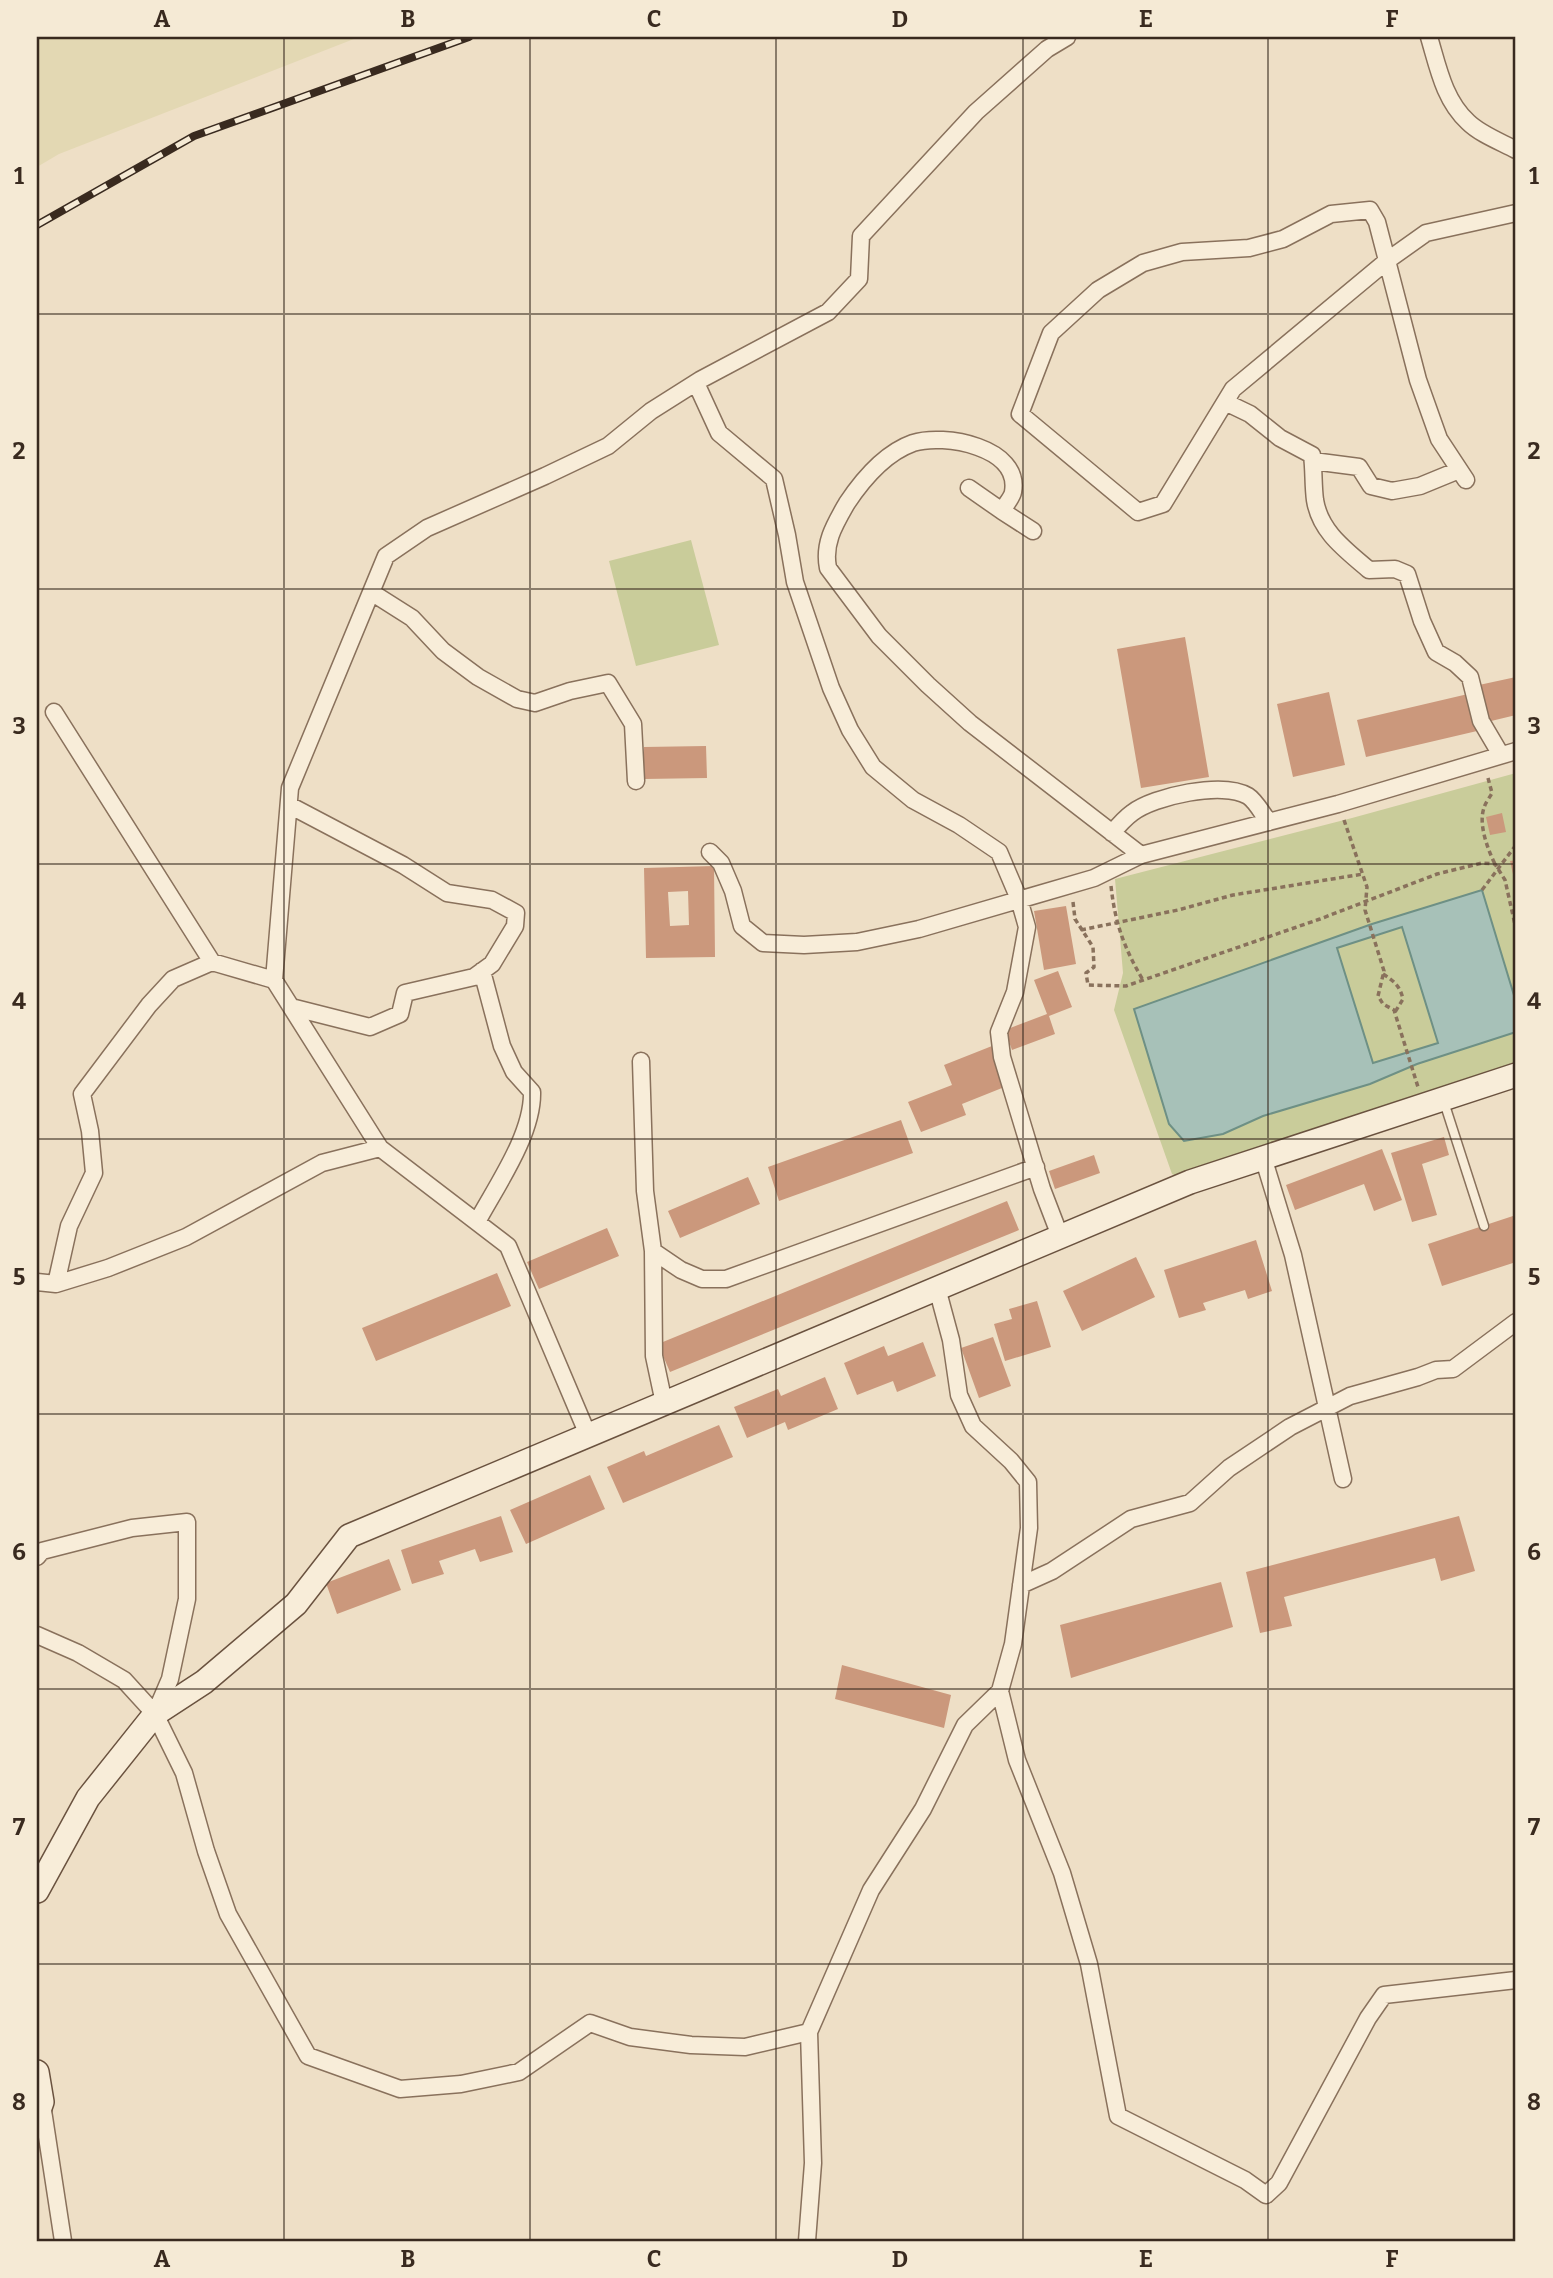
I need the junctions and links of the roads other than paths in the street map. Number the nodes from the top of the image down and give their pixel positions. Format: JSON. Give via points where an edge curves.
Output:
{"nodes":[{"id":1,"x":1067,"y":37,"type":"edge"},
{"id":2,"x":1429,"y":37,"type":"edge"},
{"id":3,"x":1516,"y":150,"type":"edge"},
{"id":4,"x":1516,"y":213,"type":"edge"},
{"id":5,"x":1388,"y":260,"type":"junction"},
{"id":6,"x":696,"y":383,"type":"junction"},
{"id":7,"x":1225,"y":402,"type":"junction"},
{"id":8,"x":1313,"y":461,"type":"junction"},
{"id":9,"x":969,"y":488,"type":"dead end"},
{"id":10,"x":1002,"y":511,"type":"junction"},
{"id":11,"x":1033,"y":531,"type":"dead end"},
{"id":12,"x":371,"y":592,"type":"junction"},
{"id":13,"x":54,"y":712,"type":"dead end"},
{"id":14,"x":1508,"y":753,"type":"edge"},
{"id":15,"x":636,"y":781,"type":"dead end"},
{"id":16,"x":289,"y":805,"type":"junction"},
{"id":17,"x":1269,"y":822,"type":"junction"},
{"id":18,"x":1112,"y":832,"type":"junction"},
{"id":19,"x":710,"y":852,"type":"dead end"},
{"id":20,"x":1141,"y":855,"type":"junction"},
{"id":21,"x":1019,"y":899,"type":"junction"},
{"id":22,"x":212,"y":962,"type":"junction"},
{"id":23,"x":482,"y":971,"type":"junction"},
{"id":24,"x":274,"y":980,"type":"junction"},
{"id":25,"x":291,"y":1007,"type":"junction"},
{"id":26,"x":641,"y":1061,"type":"dead end"},
{"id":27,"x":1516,"y":1075,"type":"edge"},
{"id":28,"x":1433,"y":1102,"type":"junction"},
{"id":29,"x":380,"y":1148,"type":"junction"},
{"id":30,"x":1263,"y":1157,"type":"junction"},
{"id":31,"x":1036,"y":1167,"type":"junction"},
{"id":32,"x":477,"y":1222,"type":"junction"},
{"id":33,"x":1484,"y":1226,"type":"dead end"},
{"id":34,"x":1060,"y":1236,"type":"junction"},
{"id":35,"x":653,"y":1251,"type":"junction"},
{"id":36,"x":37,"y":1282,"type":"edge"},
{"id":37,"x":56,"y":1284,"type":"junction"},
{"id":38,"x":937,"y":1288,"type":"junction"},
{"id":39,"x":1516,"y":1322,"type":"edge"},
{"id":40,"x":664,"y":1403,"type":"junction"},
{"id":41,"x":1327,"y":1410,"type":"junction"},
{"id":42,"x":588,"y":1435,"type":"junction"},
{"id":43,"x":1343,"y":1479,"type":"dead end"},
{"id":44,"x":37,"y":1557,"type":"edge"},
{"id":45,"x":1021,"y":1585,"type":"junction"},
{"id":46,"x":37,"y":1635,"type":"edge"},
{"id":47,"x":1000,"y":1691,"type":"junction"},
{"id":48,"x":155,"y":1714,"type":"junction"},
{"id":49,"x":37,"y":1891,"type":"edge"},
{"id":50,"x":1516,"y":1980,"type":"edge"},
{"id":51,"x":809,"y":2032,"type":"junction"},
{"id":52,"x":37,"y":2072,"type":"edge"},
{"id":53,"x":39,"y":2109,"type":"edge"},
{"id":54,"x":63,"y":2241,"type":"edge"},
{"id":55,"x":807,"y":2241,"type":"edge"}],
"edges":[{"from":1,"to":6,"type":"street","via":[[976,112],[861,236],[859,279],[828,312]]},
{"from":2,"to":3,"type":"street","via":[[1454,106],[1469,124]]},
{"from":4,"to":5,"type":"street","via":[[1426,233]]},
{"from":5,"to":7,"type":"street","via":[[1233,389]]},
{"from":5,"to":7,"type":"street","via":[[1370,211],[1331,214],[1283,239],[1249,248],[1182,252],[1143,263],[1098,290],[1051,333],[1020,414],[1138,512],[1163,504]]},
{"from":5,"to":8,"type":"street","via":[[1418,380],[1439,439],[1462,475],[1392,491],[1371,486],[1359,467]]},
{"from":6,"to":12,"type":"street","via":[[608,446],[426,528],[386,556]]},
{"from":6,"to":21,"type":"street","via":[[719,433],[774,478],[795,583],[831,688],[873,767],[913,800],[999,852]]},
{"from":7,"to":8,"type":"street","via":[[1312,455]]},
{"from":8,"to":14,"type":"street","via":[[1315,501],[1326,530],[1369,570],[1395,569],[1407,574],[1436,652],[1470,677],[1482,721]]},
{"from":9,"to":10,"type":"street"},
{"from":10,"to":11,"type":"street"},
{"from":10,"to":18,"type":"street","via":[[1013,493],[1010,474],[997,457],[970,443],[949,439],[912,443],[876,467],[853,494],[833,529],[826,555],[828,568],[879,636],[928,685]]},
{"from":12,"to":15,"type":"street","via":[[412,618],[443,651],[478,677],[517,699],[535,703],[608,683],[633,724]]},
{"from":12,"to":16,"type":"street","via":[[290,788]]},
{"from":13,"to":22,"type":"street"},
{"from":14,"to":17,"type":"street"},
{"from":16,"to":23,"type":"street","via":[[447,893],[492,900],[516,913],[515,926],[492,964]]},
{"from":16,"to":24,"type":"street"},
{"from":17,"to":18,"type":"street","via":[[1250,797],[1209,789],[1133,812]]},
{"from":17,"to":20,"type":"street"},
{"from":18,"to":20,"type":"street"},
{"from":19,"to":21,"type":"street","via":[[725,872],[742,926],[763,943],[858,942]]},
{"from":20,"to":21,"type":"street","via":[[1094,878]]},
{"from":21,"to":31,"type":"street","via":[[1027,927],[1015,992],[999,1032],[1002,1057]]},
{"from":22,"to":24,"type":"street"},
{"from":22,"to":37,"type":"street","via":[[173,979],[82,1094],[94,1173],[69,1226]]},
{"from":23,"to":25,"type":"street","via":[[474,977],[405,993],[400,1014],[370,1027]]},
{"from":23,"to":32,"type":"street","via":[[502,1046],[514,1072],[532,1092],[533,1106],[514,1154]]},
{"from":24,"to":25,"type":"street"},
{"from":25,"to":29,"type":"street"},
{"from":26,"to":35,"type":"street","via":[[645,1191]]},
{"from":27,"to":28,"type":"street"},
{"from":28,"to":30,"type":"street"},
{"from":28,"to":33,"type":"lane"},
{"from":29,"to":32,"type":"street"},
{"from":29,"to":37,"type":"street","via":[[322,1163],[186,1237]]},
{"from":30,"to":34,"type":"street"},
{"from":30,"to":41,"type":"street","via":[[1293,1255]]},
{"from":31,"to":34,"type":"street"},
{"from":31,"to":35,"type":"street","via":[[726,1279],[702,1279]]},
{"from":32,"to":42,"type":"street","via":[[508,1246]]},
{"from":34,"to":38,"type":"street"},
{"from":35,"to":40,"type":"street","via":[[654,1356]]},
{"from":36,"to":37,"type":"street"},
{"from":38,"to":40,"type":"street"},
{"from":38,"to":45,"type":"street","via":[[959,1395],[973,1426],[1028,1482],[1029,1528]]},
{"from":39,"to":41,"type":"street","via":[[1453,1369],[1350,1396]]},
{"from":40,"to":42,"type":"street"},
{"from":41,"to":43,"type":"street"},
{"from":41,"to":45,"type":"street","via":[[1290,1427],[1229,1468],[1190,1503],[1131,1519],[1052,1571]]},
{"from":42,"to":48,"type":"street","via":[[349,1536],[296,1604],[204,1682]]},
{"from":44,"to":48,"type":"street","via":[[42,1551],[132,1528],[187,1522],[187,1599],[170,1679]]},
{"from":45,"to":47,"type":"street","via":[[1013,1644]]},
{"from":46,"to":48,"type":"street","via":[[124,1680]]},
{"from":47,"to":50,"type":"street","via":[[1017,1760],[1062,1872],[1089,1964],[1118,2116],[1266,2195],[1279,2183],[1384,1994]]},
{"from":47,"to":51,"type":"street","via":[[965,1725],[923,1809],[871,1890]]},
{"from":48,"to":49,"type":"street","via":[[88,1798]]},
{"from":48,"to":51,"type":"street","via":[[184,1773],[228,1914],[307,2056],[400,2089],[461,2084],[519,2072],[590,2023],[630,2037],[731,2047]]},
{"from":51,"to":55,"type":"street","via":[[813,2162]]},
{"from":52,"to":53,"type":"street"},
{"from":53,"to":54,"type":"street"}]}
